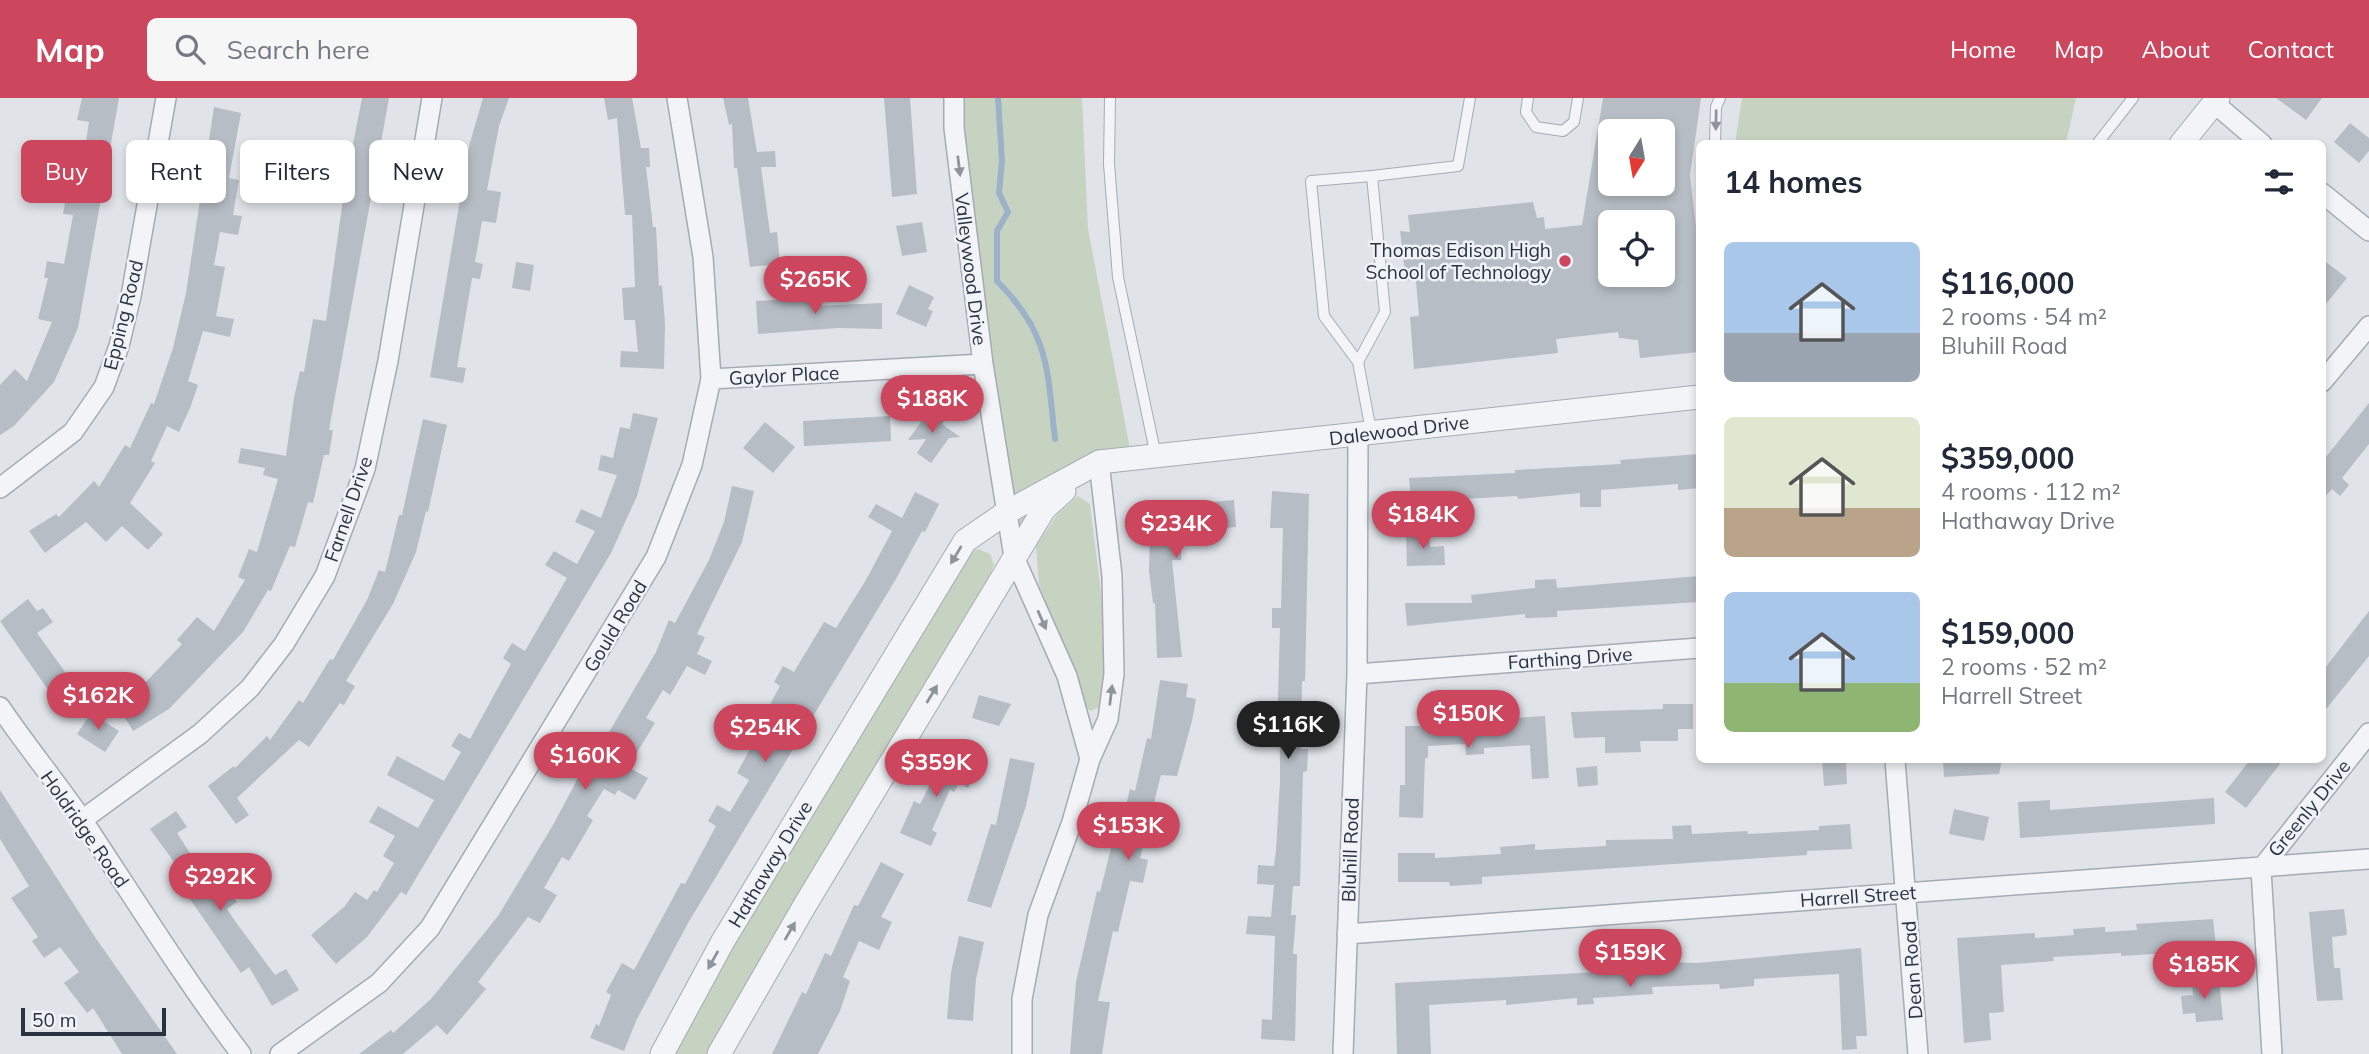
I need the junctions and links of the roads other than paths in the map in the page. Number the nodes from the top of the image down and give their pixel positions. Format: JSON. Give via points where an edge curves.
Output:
{"nodes":[{"id":1,"x":166,"y":98,"type":"edge"},
{"id":2,"x":432,"y":98,"type":"edge"},
{"id":3,"x":677,"y":98,"type":"edge"},
{"id":4,"x":954,"y":98,"type":"edge"},
{"id":5,"x":1110,"y":98,"type":"edge"},
{"id":6,"x":1470,"y":98,"type":"edge"},
{"id":7,"x":1528,"y":98,"type":"edge"},
{"id":8,"x":1578,"y":98,"type":"edge"},
{"id":9,"x":1720,"y":98,"type":"edge"},
{"id":10,"x":2133,"y":98,"type":"edge"},
{"id":11,"x":2213,"y":100,"type":"edge"},
{"id":12,"x":1715,"y":140,"type":"edge"},
{"id":13,"x":2100,"y":140,"type":"edge"},
{"id":14,"x":2184,"y":140,"type":"edge"},
{"id":15,"x":2258,"y":140,"type":"edge"},
{"id":16,"x":1371,"y":176,"type":"junction"},
{"id":17,"x":2326,"y":196,"type":"edge"},
{"id":18,"x":2369,"y":232,"type":"edge"},
{"id":19,"x":2369,"y":326,"type":"edge"},
{"id":20,"x":1358,"y":362,"type":"junction"},
{"id":21,"x":983,"y":364,"type":"junction"},
{"id":22,"x":2326,"y":377,"type":"edge"},
{"id":23,"x":711,"y":380,"type":"junction"},
{"id":24,"x":1696,"y":397,"type":"edge"},
{"id":25,"x":1365,"y":433,"type":"junction"},
{"id":26,"x":1156,"y":456,"type":"junction"},
{"id":27,"x":1099,"y":462,"type":"junction"},
{"id":28,"x":0,"y":488,"type":"edge"},
{"id":29,"x":1007,"y":512,"type":"junction"},
{"id":30,"x":1014,"y":557,"type":"junction"},
{"id":31,"x":1696,"y":648,"type":"edge"},
{"id":32,"x":1357,"y":674,"type":"junction"},
{"id":33,"x":0,"y":707,"type":"edge"},
{"id":34,"x":2369,"y":733,"type":"edge"},
{"id":35,"x":1090,"y":759,"type":"junction"},
{"id":36,"x":1895,"y":763,"type":"edge"},
{"id":37,"x":82,"y":820,"type":"junction"},
{"id":38,"x":2369,"y":859,"type":"edge"},
{"id":39,"x":2260,"y":869,"type":"junction"},
{"id":40,"x":1906,"y":893,"type":"junction"},
{"id":41,"x":1347,"y":934,"type":"junction"},
{"id":42,"x":241,"y":1054,"type":"edge"},
{"id":43,"x":280,"y":1054,"type":"edge"},
{"id":44,"x":662,"y":1054,"type":"edge"},
{"id":45,"x":719,"y":1054,"type":"edge"},
{"id":46,"x":1022,"y":1054,"type":"edge"},
{"id":47,"x":1343,"y":1054,"type":"edge"},
{"id":48,"x":1918,"y":1054,"type":"edge"},
{"id":49,"x":2272,"y":1054,"type":"edge"}],
"edges":[{"from":1,"to":28,"type":"street","name":"Epping Road","via":[[131,296],[104,387],[73,432]]},
{"from":2,"to":37,"type":"street","name":"Farnell Drive","via":[[365,469],[325,576],[284,644],[250,688],[200,734]]},
{"from":3,"to":23,"type":"street","name":"Gould Road","via":[[703,257]]},
{"from":4,"to":21,"type":"street","name":"Valleywood Drive","one_way":true},
{"from":5,"to":26,"type":"lane","via":[[1109,164],[1118,277]]},
{"from":6,"to":16,"type":"lane","via":[[1458,166]]},
{"from":7,"to":8,"type":"lane","via":[[1526,112],[1536,127],[1563,131],[1574,122]]},
{"from":9,"to":12,"type":"lane","one_way":true},
{"from":10,"to":13,"type":"lane"},
{"from":11,"to":14,"type":"street"},
{"from":11,"to":15,"type":"street"},
{"from":16,"to":20,"type":"lane","via":[[1385,312]]},
{"from":16,"to":20,"type":"lane","via":[[1311,181],[1324,316]]},
{"from":17,"to":18,"type":"street"},
{"from":19,"to":22,"type":"street"},
{"from":20,"to":25,"type":"lane"},
{"from":21,"to":23,"type":"street","name":"Gaylor Place"},
{"from":21,"to":29,"type":"street","name":"Valleywood Drive"},
{"from":23,"to":43,"type":"street","name":"Gould Road","via":[[692,465],[656,557],[463,878],[430,928],[379,983]]},
{"from":24,"to":25,"type":"street","name":"Dalewood Drive"},
{"from":25,"to":26,"type":"street","name":"Dalewood Drive"},
{"from":25,"to":32,"type":"street","name":"Bluhill Road"},
{"from":26,"to":27,"type":"street","name":"Dalewood Drive"},
{"from":27,"to":29,"type":"street","name":"Dalewood Drive"},
{"from":27,"to":30,"type":"street","via":[[1044,509]]},
{"from":35,"to":27,"type":"street","one_way":true,"via":[[1108,719],[1114,674],[1112,576]]},
{"from":29,"to":30,"type":"street","name":"Valleywood Drive"},
{"from":29,"to":44,"type":"street","name":"Hathaway Drive","one_way":true,"via":[[965,541],[723,941]]},
{"from":30,"to":35,"type":"street","name":"Valleywood Drive","one_way":true,"via":[[1067,676]]},
{"from":45,"to":30,"type":"street","one_way":true},
{"from":31,"to":32,"type":"street","name":"Farthing Drive"},
{"from":32,"to":41,"type":"street","name":"Bluhill Road"},
{"from":33,"to":37,"type":"street","name":"Holdridge Road"},
{"from":34,"to":39,"type":"street","name":"Greenly Drive"},
{"from":35,"to":46,"type":"street","via":[[1038,915],[1022,999]]},
{"from":36,"to":40,"type":"street","name":"Dean Road"},
{"from":37,"to":42,"type":"street","name":"Holdridge Road"},
{"from":38,"to":39,"type":"street","name":"Harrell Street"},
{"from":39,"to":40,"type":"street","name":"Harrell Street"},
{"from":39,"to":49,"type":"street","name":"Greenly Drive"},
{"from":40,"to":41,"type":"street","name":"Harrell Street"},
{"from":40,"to":48,"type":"street","name":"Dean Road"},
{"from":41,"to":47,"type":"street","name":"Bluhill Road"}]}
